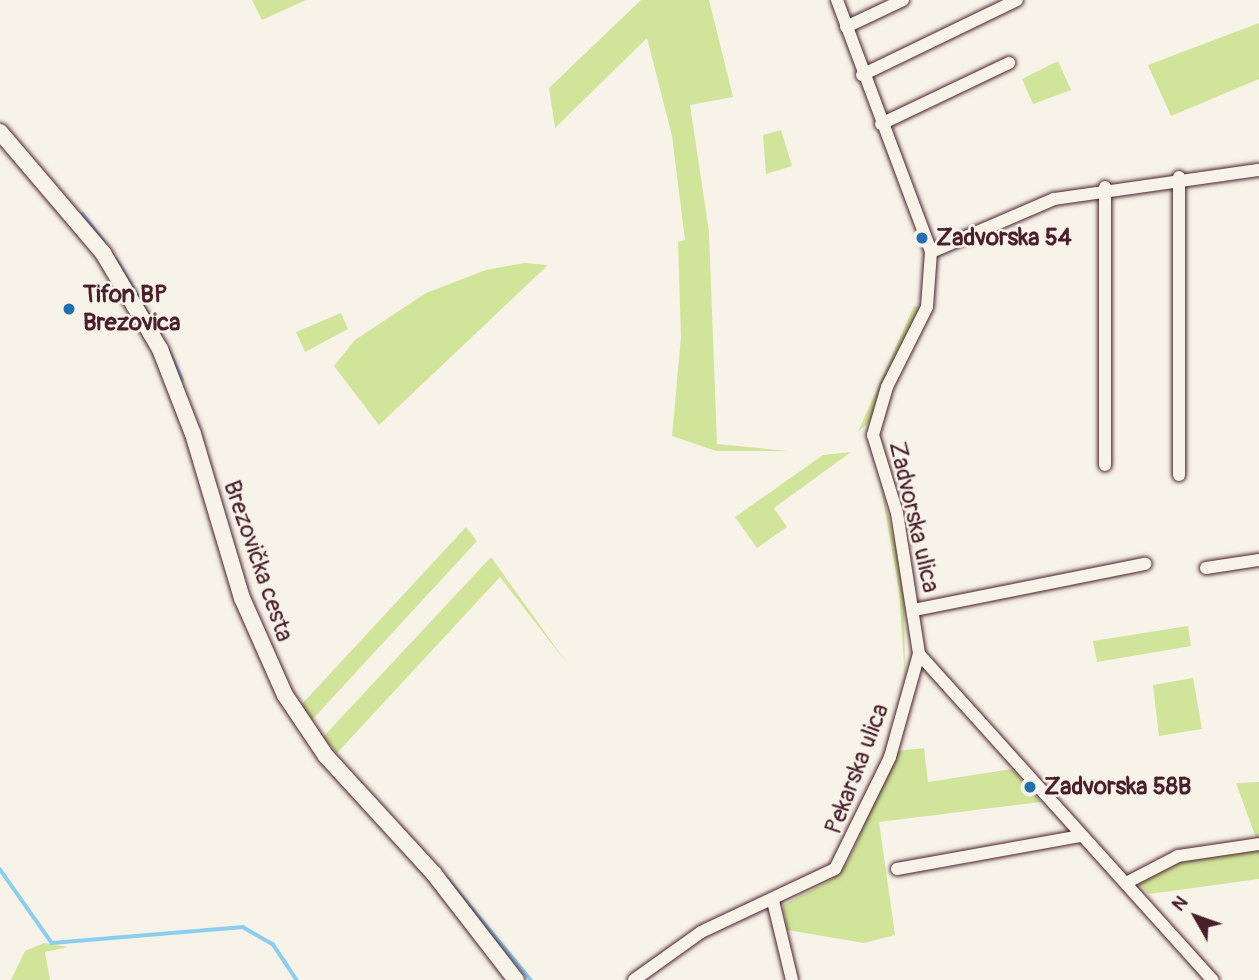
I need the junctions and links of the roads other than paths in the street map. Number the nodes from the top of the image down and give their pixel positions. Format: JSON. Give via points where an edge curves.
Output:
{"nodes":[{"id":1,"x":837,"y":0,"type":"edge"},
{"id":2,"x":903,"y":0,"type":"edge"},
{"id":3,"x":1017,"y":0,"type":"edge"},
{"id":4,"x":846,"y":27,"type":"junction"},
{"id":5,"x":1009,"y":63,"type":"dead end"},
{"id":6,"x":862,"y":75,"type":"junction"},
{"id":7,"x":881,"y":124,"type":"junction"},
{"id":8,"x":0,"y":132,"type":"edge"},
{"id":9,"x":1259,"y":170,"type":"edge"},
{"id":10,"x":1179,"y":177,"type":"junction"},
{"id":11,"x":1105,"y":187,"type":"junction"},
{"id":12,"x":932,"y":252,"type":"junction"},
{"id":13,"x":1105,"y":465,"type":"dead end"},
{"id":14,"x":1179,"y":475,"type":"dead end"},
{"id":15,"x":1259,"y":560,"type":"edge"},
{"id":16,"x":1146,"y":564,"type":"dead end"},
{"id":17,"x":1206,"y":568,"type":"dead end"},
{"id":18,"x":914,"y":610,"type":"junction"},
{"id":19,"x":919,"y":654,"type":"junction"},
{"id":20,"x":1081,"y":836,"type":"junction"},
{"id":21,"x":1259,"y":844,"type":"edge"},
{"id":22,"x":897,"y":869,"type":"dead end"},
{"id":23,"x":1126,"y":883,"type":"junction"},
{"id":24,"x":773,"y":901,"type":"junction"},
{"id":25,"x":516,"y":980,"type":"edge"},
{"id":26,"x":634,"y":980,"type":"edge"},
{"id":27,"x":792,"y":980,"type":"edge"},
{"id":28,"x":1213,"y":980,"type":"edge"}],
"edges":[{"from":1,"to":4,"type":"street","name":"Zadvorska ulica"},
{"from":2,"to":4,"type":"street"},
{"from":3,"to":6,"type":"street"},
{"from":4,"to":6,"type":"street","name":"Zadvorska ulica"},
{"from":5,"to":7,"type":"street"},
{"from":6,"to":7,"type":"street","name":"Zadvorska ulica"},
{"from":7,"to":12,"type":"street","name":"Zadvorska ulica"},
{"from":8,"to":25,"type":"main road","name":"Brezovička cesta","via":[[103,253],[160,349],[184,406],[250,621],[291,706],[326,756],[434,874]]},
{"from":9,"to":10,"type":"street"},
{"from":10,"to":11,"type":"street"},
{"from":10,"to":14,"type":"street"},
{"from":11,"to":12,"type":"street","via":[[1035,205]]},
{"from":11,"to":13,"type":"street"},
{"from":12,"to":18,"type":"street","name":"Zadvorska ulica","via":[[927,307],[887,387],[873,435],[897,513]]},
{"from":15,"to":17,"type":"street"},
{"from":16,"to":18,"type":"street"},
{"from":18,"to":19,"type":"street","name":"Zadvorska ulica"},
{"from":19,"to":20,"type":"street"},
{"from":19,"to":24,"type":"street","name":"Pekarska ulica","via":[[890,757],[844,858],[827,876]]},
{"from":20,"to":22,"type":"street"},
{"from":20,"to":23,"type":"street"},
{"from":21,"to":23,"type":"street","via":[[1178,856]]},
{"from":23,"to":28,"type":"street"},
{"from":24,"to":26,"type":"street","name":"Pekarska ulica","via":[[701,932]]},
{"from":24,"to":27,"type":"street"}]}
